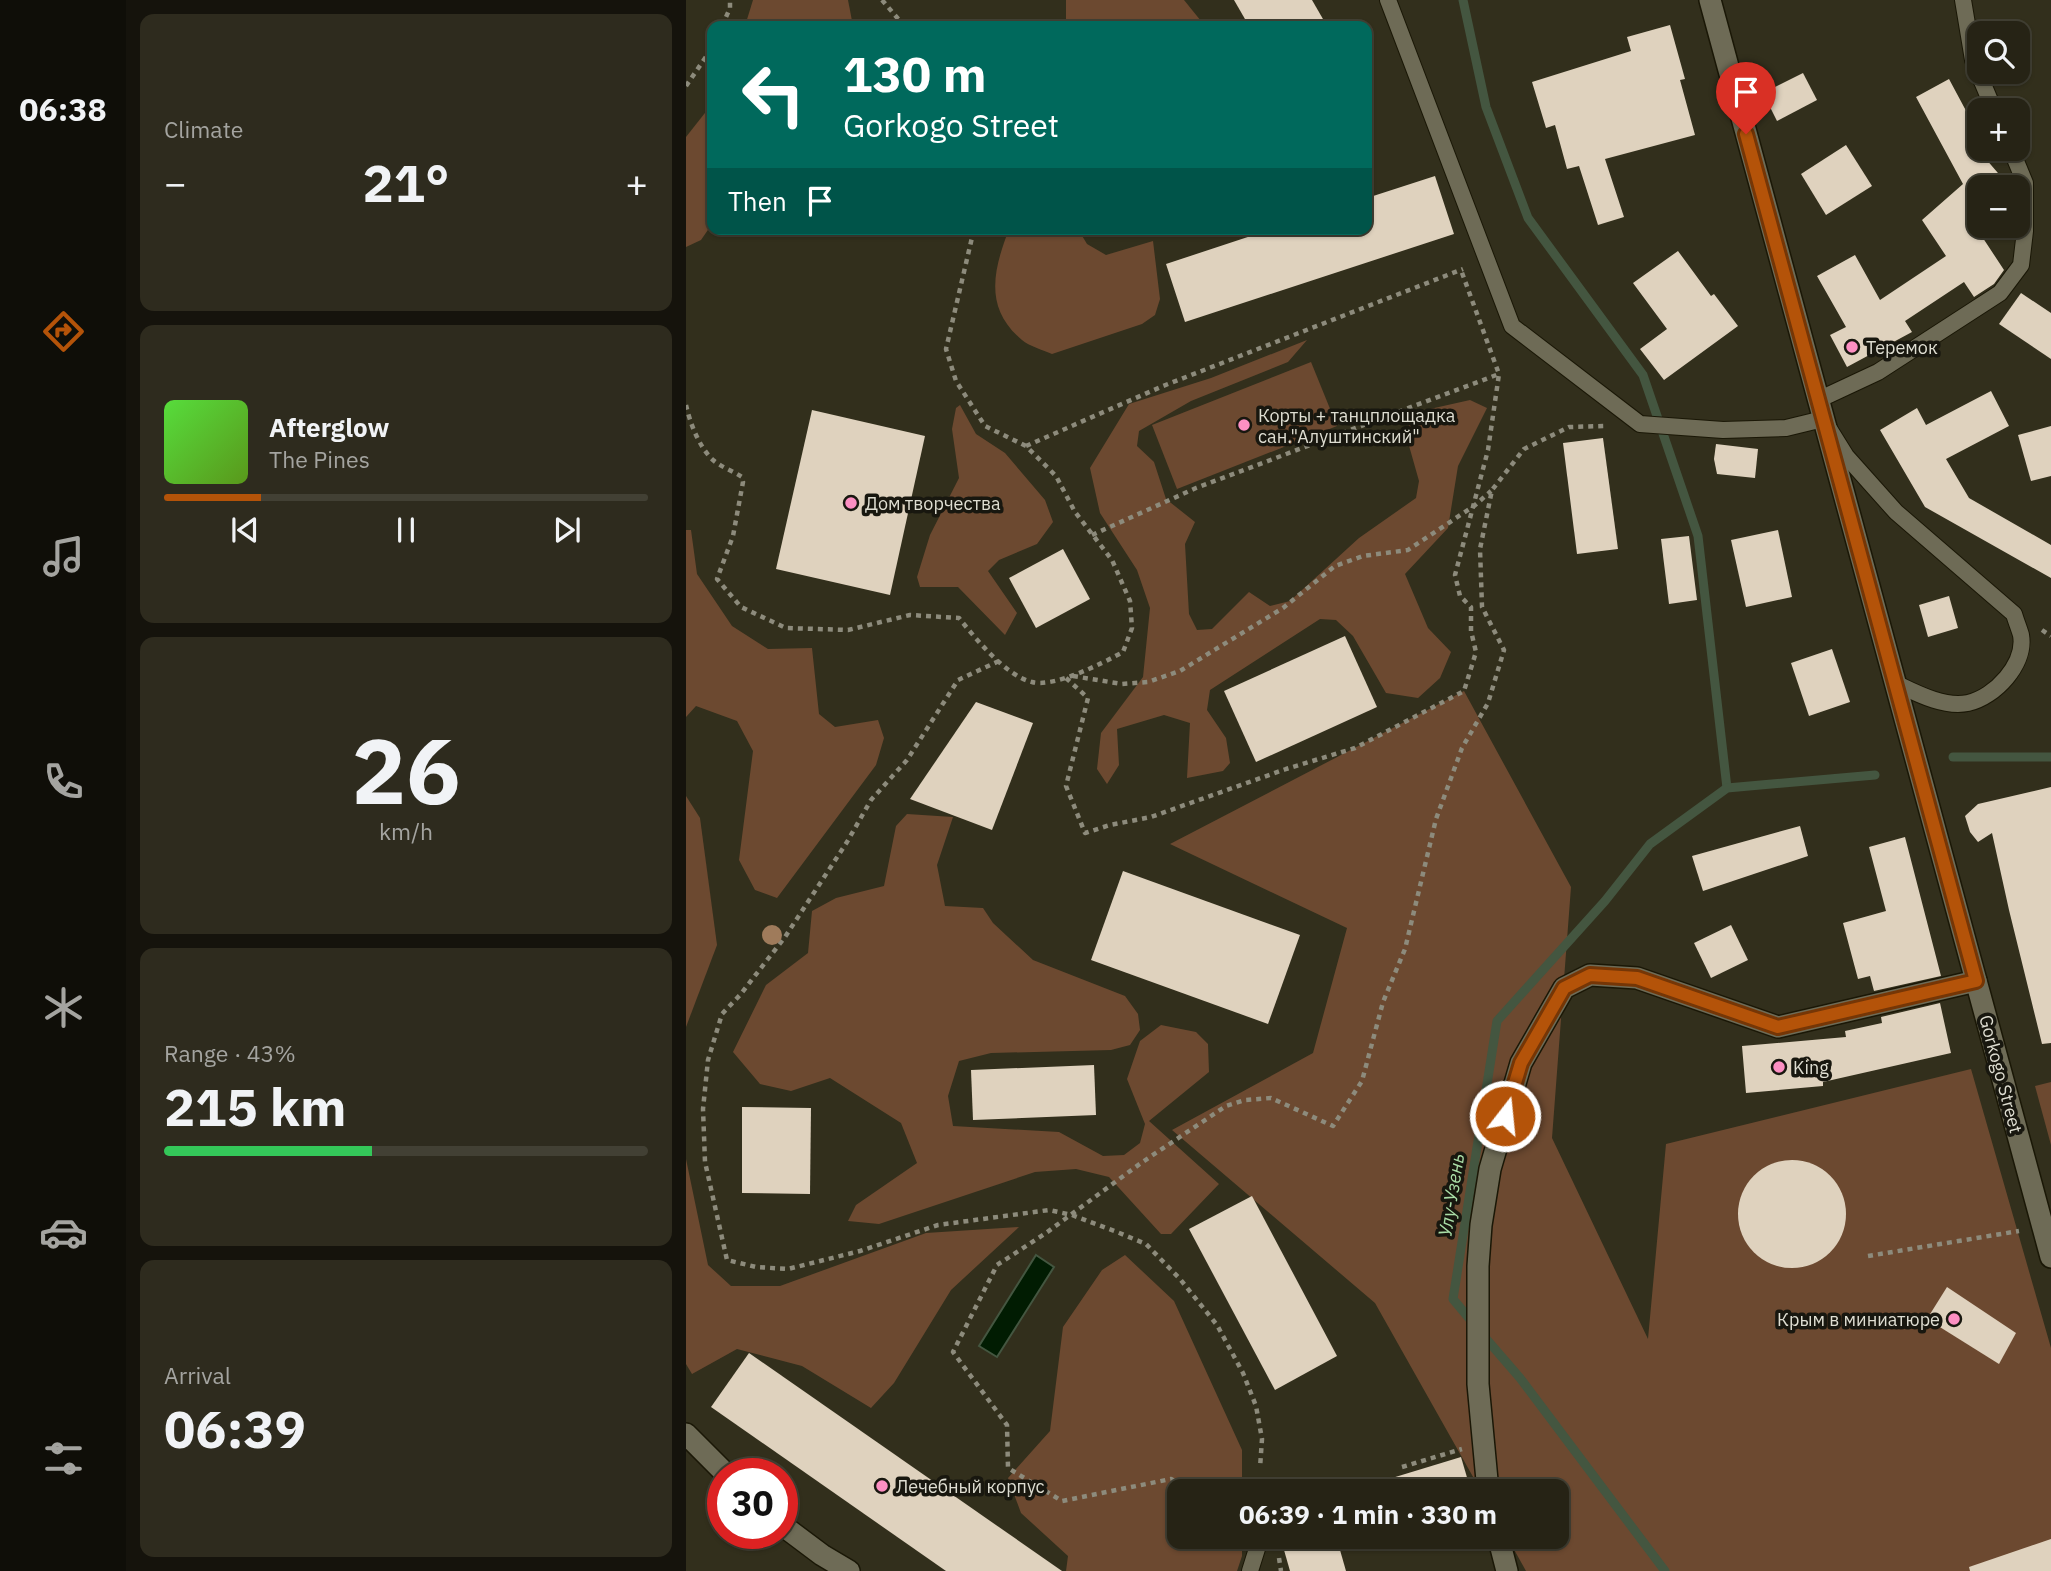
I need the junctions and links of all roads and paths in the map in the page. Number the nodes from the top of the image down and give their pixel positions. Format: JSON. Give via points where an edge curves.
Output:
{"nodes":[{"id":1,"x":730,"y":0,"type":"edge"},
{"id":2,"x":882,"y":0,"type":"edge"},
{"id":3,"x":1388,"y":0,"type":"edge"},
{"id":4,"x":1710,"y":0,"type":"edge"},
{"id":5,"x":1963,"y":0,"type":"edge"},
{"id":6,"x":724,"y":21,"type":"edge"},
{"id":7,"x":900,"y":21,"type":"edge"},
{"id":8,"x":707,"y":55,"type":"edge"},
{"id":9,"x":686,"y":86,"type":"edge"},
{"id":10,"x":1989,"y":98,"type":"edge"},
{"id":11,"x":2016,"y":161,"type":"edge"},
{"id":12,"x":973,"y":235,"type":"edge"},
{"id":13,"x":1487,"y":260,"type":"junction"},
{"id":14,"x":1461,"y":270,"type":"junction"},
{"id":15,"x":1500,"y":374,"type":"junction"},
{"id":16,"x":686,"y":405,"type":"edge"},
{"id":17,"x":1820,"y":410,"type":"junction"},
{"id":18,"x":1640,"y":424,"type":"junction"},
{"id":19,"x":1026,"y":446,"type":"junction"},
{"id":20,"x":1492,"y":490,"type":"junction"},
{"id":21,"x":1474,"y":506,"type":"junction"},
{"id":22,"x":1092,"y":535,"type":"junction"},
{"id":23,"x":999,"y":661,"type":"junction"},
{"id":24,"x":1072,"y":676,"type":"junction"},
{"id":25,"x":1066,"y":678,"type":"junction"},
{"id":26,"x":1895,"y":684,"type":"junction"},
{"id":27,"x":1976,"y":981,"type":"junction"},
{"id":28,"x":1072,"y":1215,"type":"junction"},
{"id":29,"x":2043,"y":1227,"type":"junction"},
{"id":30,"x":1868,"y":1256,"type":"dead end"},
{"id":31,"x":2051,"y":1257,"type":"edge"},
{"id":32,"x":686,"y":1434,"type":"edge"},
{"id":33,"x":1482,"y":1443,"type":"junction"},
{"id":34,"x":710,"y":1458,"type":"edge"},
{"id":35,"x":1402,"y":1467,"type":"dead end"},
{"id":36,"x":1259,"y":1479,"type":"edge"},
{"id":37,"x":1486,"y":1479,"type":"edge"},
{"id":38,"x":1167,"y":1480,"type":"edge"},
{"id":39,"x":798,"y":1537,"type":"edge"},
{"id":40,"x":1257,"y":1549,"type":"edge"},
{"id":41,"x":1502,"y":1549,"type":"edge"},
{"id":42,"x":849,"y":1571,"type":"edge"},
{"id":43,"x":1250,"y":1571,"type":"edge"},
{"id":44,"x":1507,"y":1571,"type":"edge"}],
"edges":[{"from":1,"to":6,"type":"path"},
{"from":2,"to":7,"type":"path"},
{"from":3,"to":13,"type":"lane"},
{"from":4,"to":17,"type":"main road","name":"Gorkogo Street"},
{"from":5,"to":10,"type":"lane","via":[[1973,61]]},
{"from":8,"to":9,"type":"path"},
{"from":11,"to":17,"type":"lane","via":[[2025,183],[2021,265],[2000,293]]},
{"from":12,"to":19,"type":"path","via":[[946,349],[956,381],[985,426]]},
{"from":13,"to":14,"type":"path"},
{"from":13,"to":18,"type":"lane","via":[[1512,326]]},
{"from":14,"to":15,"type":"path"},
{"from":14,"to":19,"type":"path","via":[[1163,386]]},
{"from":15,"to":21,"type":"path"},
{"from":15,"to":22,"type":"path","via":[[1196,488]]},
{"from":16,"to":23,"type":"path","via":[[706,452],[742,477],[733,536],[717,575],[741,607],[797,629],[848,630],[910,615],[959,618]]},
{"from":17,"to":18,"type":"lane","via":[[1786,428],[1723,430]]},
{"from":17,"to":26,"type":"main road","name":"Gorkogo Street"},
{"from":17,"to":26,"type":"lane","via":[[1846,456],[1896,512],[2014,614],[2021,636],[2017,662],[2001,684],[1968,703],[1933,701]]},
{"from":18,"to":20,"type":"path","via":[[1569,428],[1524,449]]},
{"from":19,"to":22,"type":"path","via":[[1056,476]]},
{"from":20,"to":21,"type":"path"},
{"from":20,"to":28,"type":"path","via":[[1480,549],[1482,607],[1504,650],[1488,703],[1462,748],[1436,819],[1405,948],[1383,1002],[1362,1081],[1333,1126],[1271,1098],[1226,1106]]},
{"from":21,"to":24,"type":"path","via":[[1408,550],[1363,556],[1335,566],[1283,608],[1180,671],[1148,682],[1122,684]]},
{"from":21,"to":25,"type":"path","via":[[1455,575],[1460,596],[1471,607],[1476,652],[1465,691],[1355,748],[1151,817],[1086,833],[1066,786],[1088,698]]},
{"from":22,"to":24,"type":"path","via":[[1112,560],[1130,601],[1132,628],[1123,652]]},
{"from":23,"to":25,"type":"path","via":[[1032,682]]},
{"from":23,"to":28,"type":"path","via":[[958,680],[907,760],[871,800],[785,937],[722,1014],[708,1060],[703,1109],[705,1162],[727,1260],[756,1267],[788,1269],[938,1225],[1049,1210]]},
{"from":24,"to":25,"type":"path"},
{"from":26,"to":27,"type":"main road","name":"Gorkogo Street"},
{"from":27,"to":29,"type":"main road","name":"Gorkogo Street"},
{"from":27,"to":33,"type":"main road","via":[[1778,1027],[1637,978],[1590,975],[1564,988],[1521,1063],[1490,1169],[1478,1266]]},
{"from":28,"to":36,"type":"path","via":[[1146,1244],[1217,1325],[1256,1406],[1262,1439]]},
{"from":28,"to":38,"type":"path","via":[[997,1265],[953,1352],[1007,1425],[1008,1468],[1062,1501]]},
{"from":29,"to":30,"type":"path"},
{"from":29,"to":31,"type":"main road","name":"Gorkogo Street"},
{"from":32,"to":34,"type":"main road"},
{"from":33,"to":35,"type":"path"},
{"from":33,"to":37,"type":"main road"},
{"from":39,"to":42,"type":"main road"},
{"from":40,"to":43,"type":"lane"},
{"from":41,"to":44,"type":"main road"}]}
